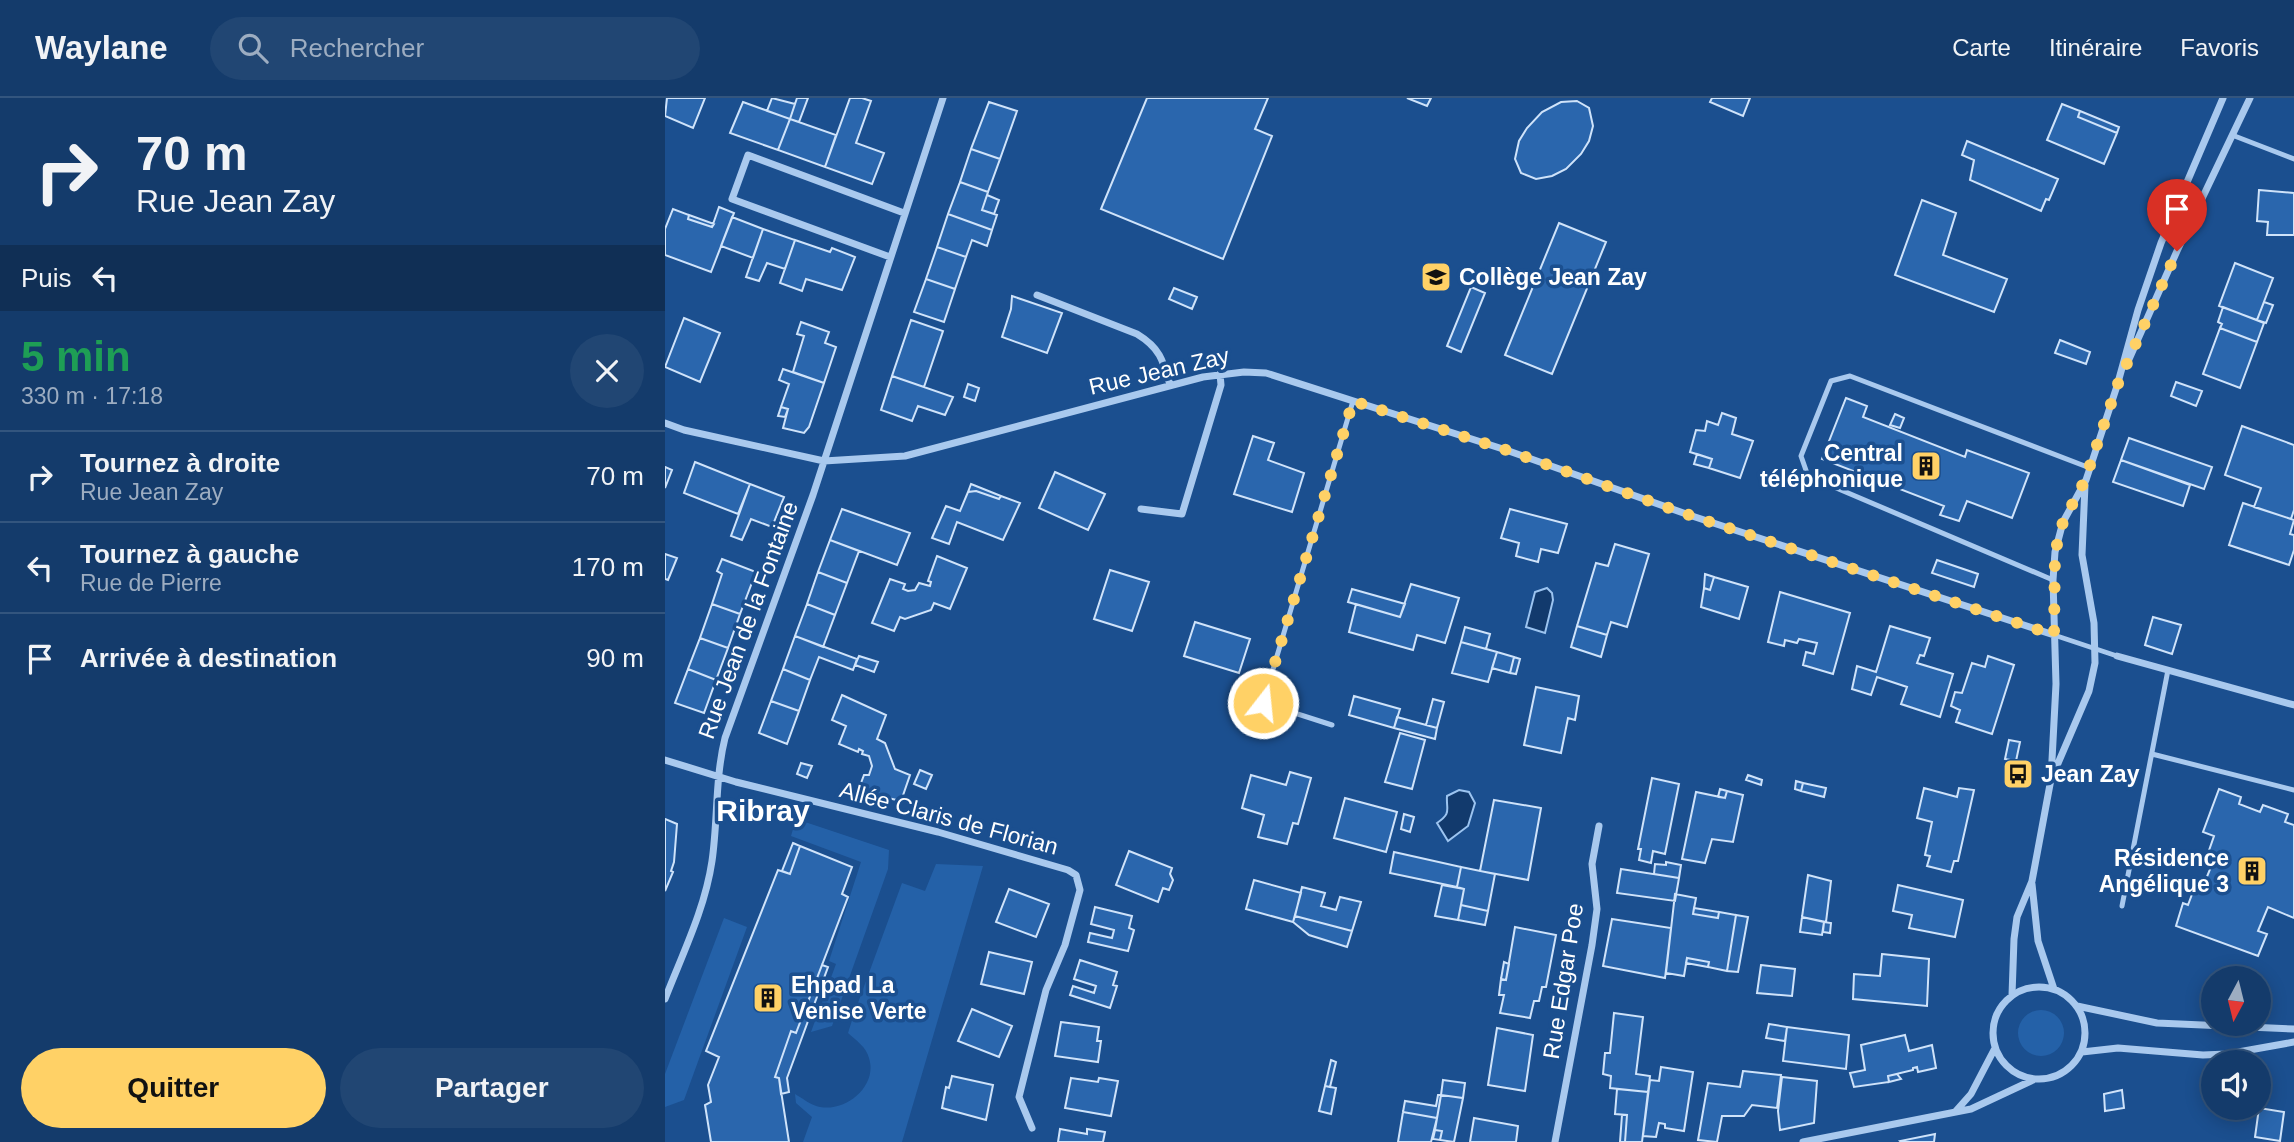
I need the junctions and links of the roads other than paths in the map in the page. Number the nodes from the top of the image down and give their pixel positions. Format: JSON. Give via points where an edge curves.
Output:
{"nodes":[{"id":1,"x":943,"y":98,"type":"edge"},
{"id":2,"x":2223,"y":98,"type":"edge"},
{"id":3,"x":2239,"y":98,"type":"edge"},
{"id":4,"x":2249,"y":100,"type":"edge"},
{"id":5,"x":2232,"y":135,"type":"junction"},
{"id":6,"x":2294,"y":159,"type":"edge"},
{"id":7,"x":904,"y":213,"type":"junction"},
{"id":8,"x":890,"y":257,"type":"junction"},
{"id":9,"x":1037,"y":295,"type":"dead end"},
{"id":10,"x":1220,"y":374,"type":"junction"},
{"id":11,"x":1170,"y":385,"type":"junction"},
{"id":12,"x":2117,"y":386,"type":"junction"},
{"id":13,"x":1353,"y":401,"type":"junction"},
{"id":14,"x":665,"y":423,"type":"edge"},
{"id":15,"x":824,"y":461,"type":"junction"},
{"id":16,"x":2090,"y":468,"type":"junction"},
{"id":17,"x":2085,"y":480,"type":"junction"},
{"id":18,"x":1140,"y":509,"type":"dead end"},
{"id":19,"x":2053,"y":580,"type":"junction"},
{"id":20,"x":2054,"y":635,"type":"junction"},
{"id":21,"x":2097,"y":650,"type":"junction"},
{"id":22,"x":2117,"y":656,"type":"joint"},
{"id":23,"x":2168,"y":670,"type":"junction"},
{"id":24,"x":2294,"y":705,"type":"edge"},
{"id":25,"x":1332,"y":725,"type":"dead end"},
{"id":26,"x":2152,"y":754,"type":"junction"},
{"id":27,"x":665,"y":760,"type":"edge"},
{"id":28,"x":718,"y":776,"type":"junction"},
{"id":29,"x":2051,"y":779,"type":"junction"},
{"id":30,"x":2294,"y":790,"type":"edge"},
{"id":31,"x":1599,"y":826,"type":"dead end"},
{"id":32,"x":2032,"y":881,"type":"junction"},
{"id":33,"x":2122,"y":906,"type":"dead end"},
{"id":34,"x":2054,"y":989,"type":"junction"},
{"id":35,"x":2012,"y":995,"type":"junction"},
{"id":36,"x":665,"y":999,"type":"edge"},
{"id":37,"x":2077,"y":1006,"type":"junction"},
{"id":38,"x":2294,"y":1029,"type":"edge"},
{"id":39,"x":2294,"y":1042,"type":"edge"},
{"id":40,"x":1995,"y":1048,"type":"junction"},
{"id":41,"x":2083,"y":1052,"type":"junction"},
{"id":42,"x":2033,"y":1080,"type":"junction"},
{"id":43,"x":1954,"y":1113,"type":"junction"},
{"id":44,"x":1032,"y":1128,"type":"dead end"},
{"id":45,"x":1836,"y":1139,"type":"edge"},
{"id":46,"x":1555,"y":1142,"type":"edge"},
{"id":47,"x":1803,"y":1142,"type":"edge"}],
"edges":[{"from":1,"to":7,"type":"street","name":"Rue Jean de la Fontaine"},
{"from":2,"to":12,"type":"street","via":[[2161,243]]},
{"from":3,"to":4,"type":"lane"},
{"from":4,"to":5,"type":"street"},
{"from":5,"to":6,"type":"lane"},
{"from":5,"to":12,"type":"street"},
{"from":7,"to":8,"type":"street","name":"Rue Jean de la Fontaine"},
{"from":7,"to":8,"type":"street","via":[[748,155],[732,199]]},
{"from":8,"to":15,"type":"street","name":"Rue Jean de la Fontaine"},
{"from":9,"to":11,"type":"street","via":[[1151,342]]},
{"from":10,"to":11,"type":"street","name":"Rue Jean Zay"},
{"from":10,"to":13,"type":"street","name":"Rue Jean Zay","via":[[1266,373]]},
{"from":10,"to":18,"type":"street","via":[[1221,385],[1182,514]]},
{"from":11,"to":15,"type":"street","name":"Rue Jean Zay","via":[[905,456]]},
{"from":12,"to":16,"type":"street"},
{"from":13,"to":20,"type":"street","name":"Rue Jean Zay"},
{"from":13,"to":25,"type":"lane","via":[[1263,703]]},
{"from":14,"to":15,"type":"street","name":"Rue Jean Zay"},
{"from":15,"to":28,"type":"street","name":"Rue Jean de la Fontaine","via":[[725,737]]},
{"from":16,"to":17,"type":"street"},
{"from":16,"to":19,"type":"lane","via":[[1850,376],[1831,381],[1801,456],[1808,476]]},
{"from":17,"to":19,"type":"street","via":[[2063,522]]},
{"from":17,"to":21,"type":"street","via":[[2082,555]]},
{"from":19,"to":20,"type":"street"},
{"from":20,"to":21,"type":"lane"},
{"from":20,"to":29,"type":"street"},
{"from":21,"to":22,"type":"lane"},
{"from":21,"to":29,"type":"street","via":[[2093,677]]},
{"from":22,"to":23,"type":"street"},
{"from":23,"to":24,"type":"street"},
{"from":23,"to":26,"type":"lane"},
{"from":26,"to":30,"type":"lane"},
{"from":26,"to":33,"type":"lane"},
{"from":27,"to":28,"type":"street"},
{"from":28,"to":36,"type":"street","name":"Rue Jean de la Fontaine","via":[[706,892]]},
{"from":28,"to":44,"type":"street","name":"Allée Claris de Florian","via":[[938,832],[1076,875],[1080,890],[1065,945],[1046,990],[1019,1097]]},
{"from":29,"to":32,"type":"street"},
{"from":31,"to":46,"type":"street","name":"Rue Edgar Poe","via":[[1592,864],[1597,909],[1592,945]]},
{"from":32,"to":34,"type":"street","via":[[2038,941]]},
{"from":32,"to":35,"type":"street","via":[[2017,917]]},
{"from":34,"to":35,"type":"street","via":[[2033,987]]},
{"from":34,"to":37,"type":"street"},
{"from":35,"to":40,"type":"street","via":[[1995,1019]]},
{"from":37,"to":38,"type":"street","via":[[2157,1023]]},
{"from":37,"to":41,"type":"street","via":[[2086,1028]]},
{"from":39,"to":41,"type":"street","via":[[2227,1054],[2118,1048]]},
{"from":40,"to":42,"type":"street","via":[[2009,1069]]},
{"from":40,"to":43,"type":"street","via":[[1971,1094]]},
{"from":41,"to":42,"type":"street","via":[[2063,1074]]},
{"from":42,"to":43,"type":"street"},
{"from":43,"to":45,"type":"street"},
{"from":45,"to":47,"type":"street"}]}
